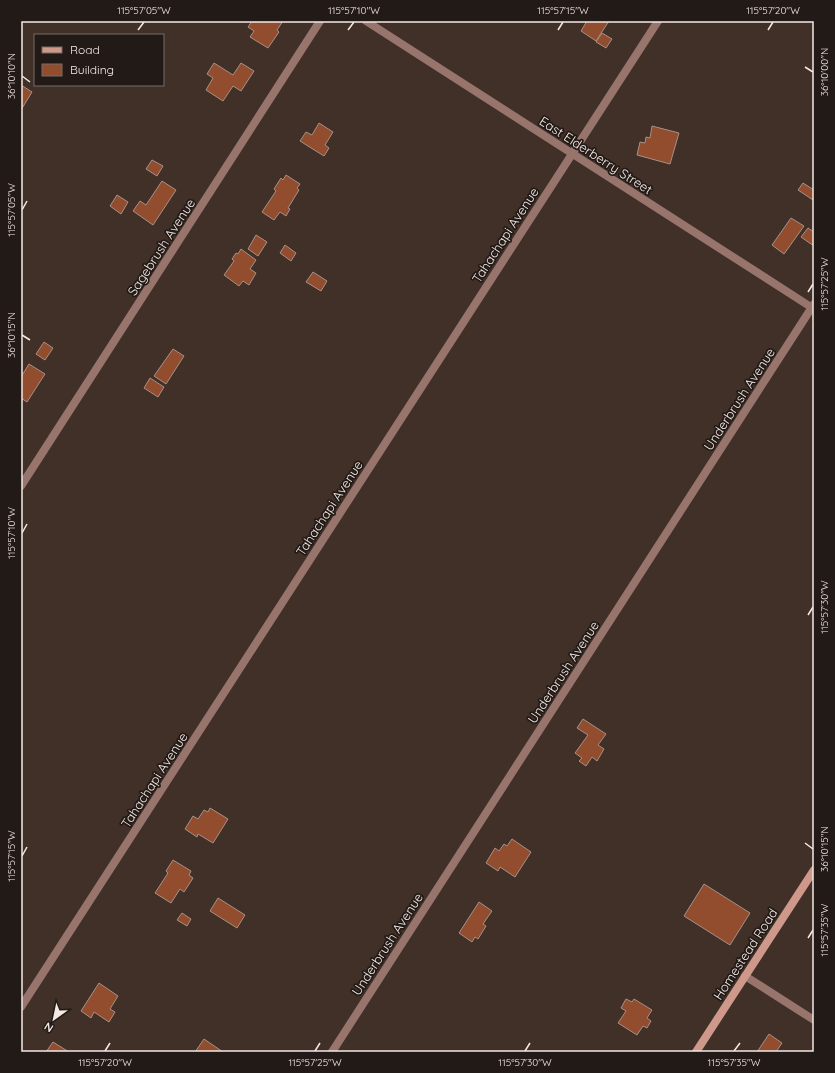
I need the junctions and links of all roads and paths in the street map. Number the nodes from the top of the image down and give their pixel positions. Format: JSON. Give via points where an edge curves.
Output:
{"nodes":[{"id":1,"x":320,"y":21,"type":"edge"},
{"id":2,"x":366,"y":21,"type":"edge"},
{"id":3,"x":658,"y":21,"type":"edge"},
{"id":4,"x":572,"y":154,"type":"junction"},
{"id":5,"x":813,"y":307,"type":"edge"},
{"id":6,"x":21,"y":486,"type":"edge"},
{"id":7,"x":814,"y":870,"type":"edge"},
{"id":8,"x":745,"y":976,"type":"junction"},
{"id":9,"x":21,"y":1007,"type":"edge"},
{"id":10,"x":814,"y":1020,"type":"edge"},
{"id":11,"x":332,"y":1052,"type":"edge"},
{"id":12,"x":696,"y":1052,"type":"edge"}],
"edges":[{"from":1,"to":6,"type":"street","name":"Sagebrush Avenue"},
{"from":2,"to":4,"type":"street","name":"East Elderberry Street"},
{"from":3,"to":4,"type":"street","name":"Tahachapi Avenue"},
{"from":4,"to":5,"type":"street","name":"East Elderberry Street"},
{"from":4,"to":9,"type":"street","name":"Tahachapi Avenue"},
{"from":5,"to":11,"type":"street","name":"Underbrush Avenue"},
{"from":7,"to":8,"type":"main road","name":"Homestead Road"},
{"from":8,"to":10,"type":"street"},
{"from":8,"to":12,"type":"main road","name":"Homestead Road"}]}
